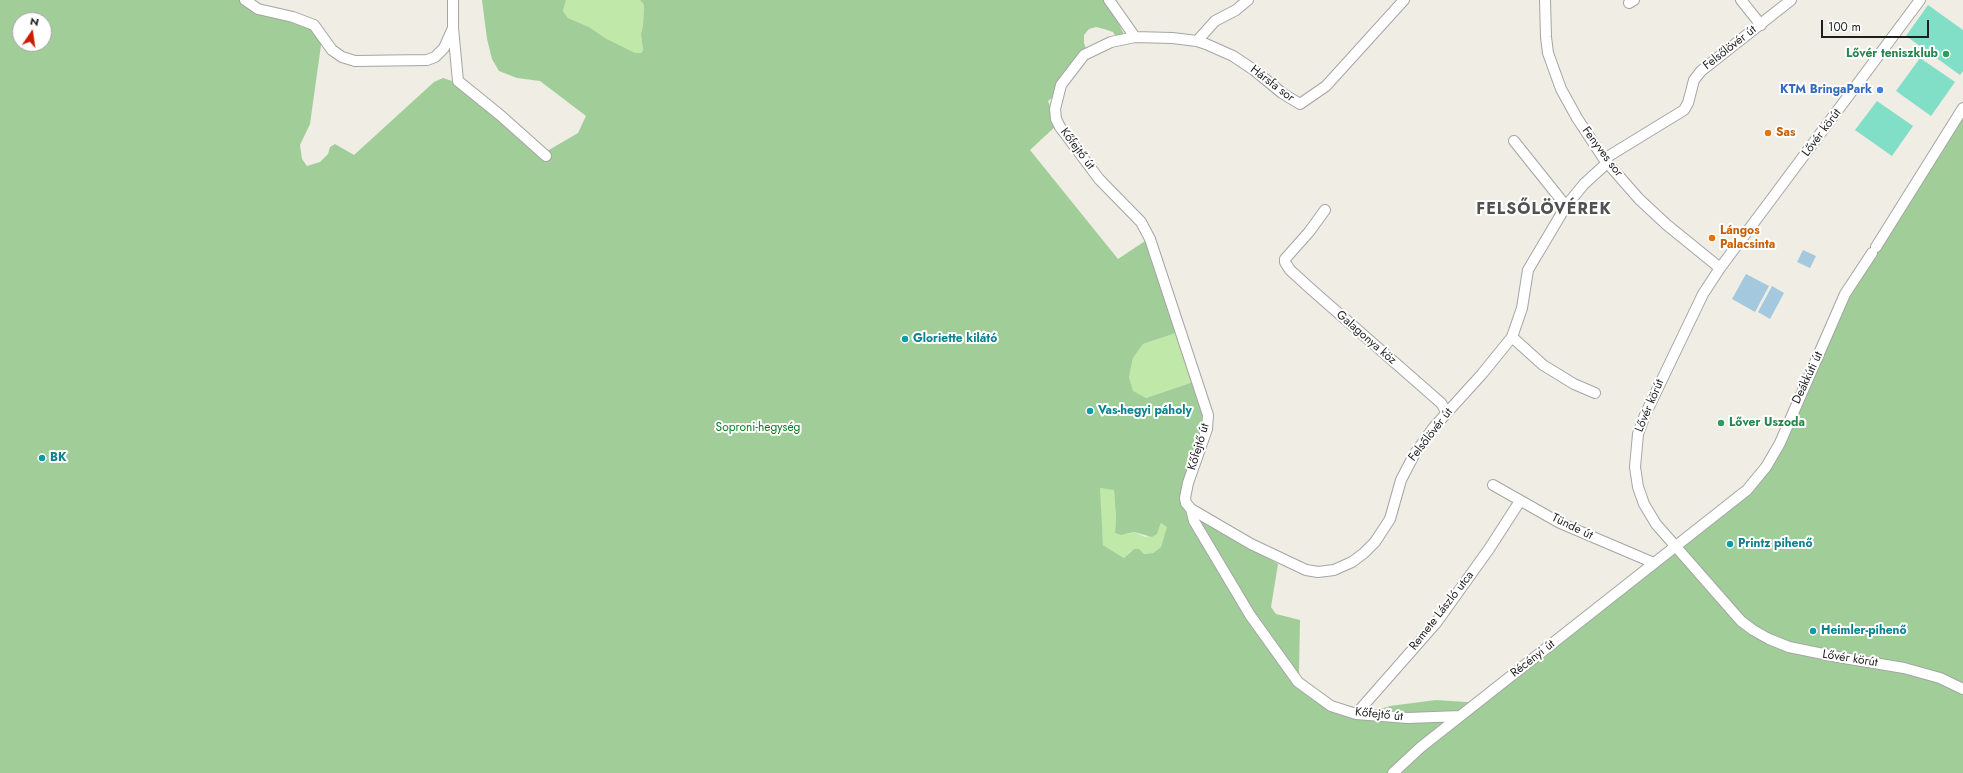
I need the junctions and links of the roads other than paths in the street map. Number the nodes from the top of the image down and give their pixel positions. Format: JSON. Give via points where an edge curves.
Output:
{"nodes":[{"id":1,"x":245,"y":0,"type":"edge"},
{"id":2,"x":453,"y":0,"type":"edge"},
{"id":3,"x":1109,"y":0,"type":"edge"},
{"id":4,"x":1248,"y":0,"type":"edge"},
{"id":5,"x":1404,"y":0,"type":"edge"},
{"id":6,"x":1546,"y":0,"type":"edge"},
{"id":7,"x":1741,"y":0,"type":"edge"},
{"id":8,"x":1791,"y":0,"type":"edge"},
{"id":9,"x":1920,"y":0,"type":"edge"},
{"id":10,"x":1760,"y":25,"type":"junction"},
{"id":11,"x":453,"y":28,"type":"junction"},
{"id":12,"x":1135,"y":37,"type":"junction"},
{"id":13,"x":1197,"y":41,"type":"junction"},
{"id":14,"x":1102,"y":46,"type":"joint"},
{"id":15,"x":1963,"y":108,"type":"edge"},
{"id":16,"x":1514,"y":141,"type":"dead end"},
{"id":17,"x":546,"y":156,"type":"dead end"},
{"id":18,"x":1606,"y":161,"type":"junction"},
{"id":19,"x":1566,"y":206,"type":"junction"},
{"id":20,"x":1325,"y":210,"type":"dead end"},
{"id":21,"x":1720,"y":268,"type":"junction"},
{"id":22,"x":1512,"y":337,"type":"junction"},
{"id":23,"x":1595,"y":393,"type":"dead end"},
{"id":24,"x":1447,"y":413,"type":"junction"},
{"id":25,"x":1493,"y":485,"type":"dead end"},
{"id":26,"x":1520,"y":501,"type":"junction"},
{"id":27,"x":1191,"y":509,"type":"junction"},
{"id":28,"x":1677,"y":544,"type":"junction"},
{"id":29,"x":1654,"y":563,"type":"junction"},
{"id":30,"x":1963,"y":689,"type":"edge"},
{"id":31,"x":1356,"y":714,"type":"junction"},
{"id":32,"x":1460,"y":716,"type":"junction"},
{"id":33,"x":1393,"y":773,"type":"edge"}],
"edges":[{"from":1,"to":11,"type":"street","via":[[258,9],[314,25],[332,50],[342,57],[355,61],[427,60],[440,53]]},
{"from":2,"to":11,"type":"street"},
{"from":3,"to":12,"type":"street"},
{"from":4,"to":13,"type":"street","via":[[1215,21]]},
{"from":5,"to":13,"type":"street","name":"Hársfa sor","via":[[1326,86],[1300,104],[1233,56]]},
{"from":6,"to":18,"type":"street","name":"Fenyves sor","via":[[1546,37],[1553,70],[1577,118]]},
{"from":7,"to":10,"type":"street"},
{"from":8,"to":10,"type":"street","name":"Felsőlövér út"},
{"from":9,"to":21,"type":"street","name":"Lővér körút"},
{"from":10,"to":18,"type":"street","name":"Felsőlövér út","via":[[1701,71],[1694,80],[1684,110]]},
{"from":11,"to":17,"type":"street","via":[[458,81],[500,114]]},
{"from":12,"to":13,"type":"street","name":"Hársfa sor"},
{"from":12,"to":14,"type":"street","name":"Hársfa sor"},
{"from":14,"to":27,"type":"street","name":"Kőfejtő út","via":[[1084,55],[1061,85],[1056,101],[1056,119],[1099,179],[1141,222],[1150,239],[1208,415],[1207,429],[1185,498]]},
{"from":15,"to":28,"type":"street","name":"Deákkúti út","via":[[1846,294],[1780,443],[1766,467],[1747,490]]},
{"from":16,"to":19,"type":"street"},
{"from":18,"to":19,"type":"street","name":"Felsőlövér út"},
{"from":18,"to":21,"type":"street","name":"Fenyves sor","via":[[1667,226]]},
{"from":19,"to":22,"type":"street","name":"Felsőlövér út","via":[[1528,270],[1522,308]]},
{"from":20,"to":24,"type":"street","name":"Galagonya köz","via":[[1285,262],[1312,290],[1441,403]]},
{"from":21,"to":28,"type":"street","name":"Lővér körút","via":[[1703,294],[1655,392],[1638,434],[1635,466],[1644,504],[1656,524]]},
{"from":22,"to":23,"type":"street","via":[[1543,365],[1574,384]]},
{"from":22,"to":24,"type":"street","name":"Felsőlövér út"},
{"from":24,"to":27,"type":"street","name":"Felsőlövér út","via":[[1407,465],[1384,530],[1364,553],[1334,570],[1318,572],[1288,563]]},
{"from":25,"to":26,"type":"street","name":"Tünde út"},
{"from":26,"to":29,"type":"street","name":"Tünde út","via":[[1560,523]]},
{"from":26,"to":31,"type":"street","name":"Remete László utca","via":[[1436,623]]},
{"from":27,"to":31,"type":"street","name":"Kőfejtő út","via":[[1194,521],[1250,614],[1298,682],[1331,706]]},
{"from":28,"to":29,"type":"street","name":"Récényi út"},
{"from":28,"to":30,"type":"street","name":"Lővér körút","via":[[1741,621],[1769,640],[1809,652],[1904,668],[1940,678]]},
{"from":29,"to":32,"type":"street","name":"Récényi út"},
{"from":31,"to":32,"type":"street","name":"Kőfejtő út","via":[[1408,718]]},
{"from":32,"to":33,"type":"street","name":"Récényi út"}]}
